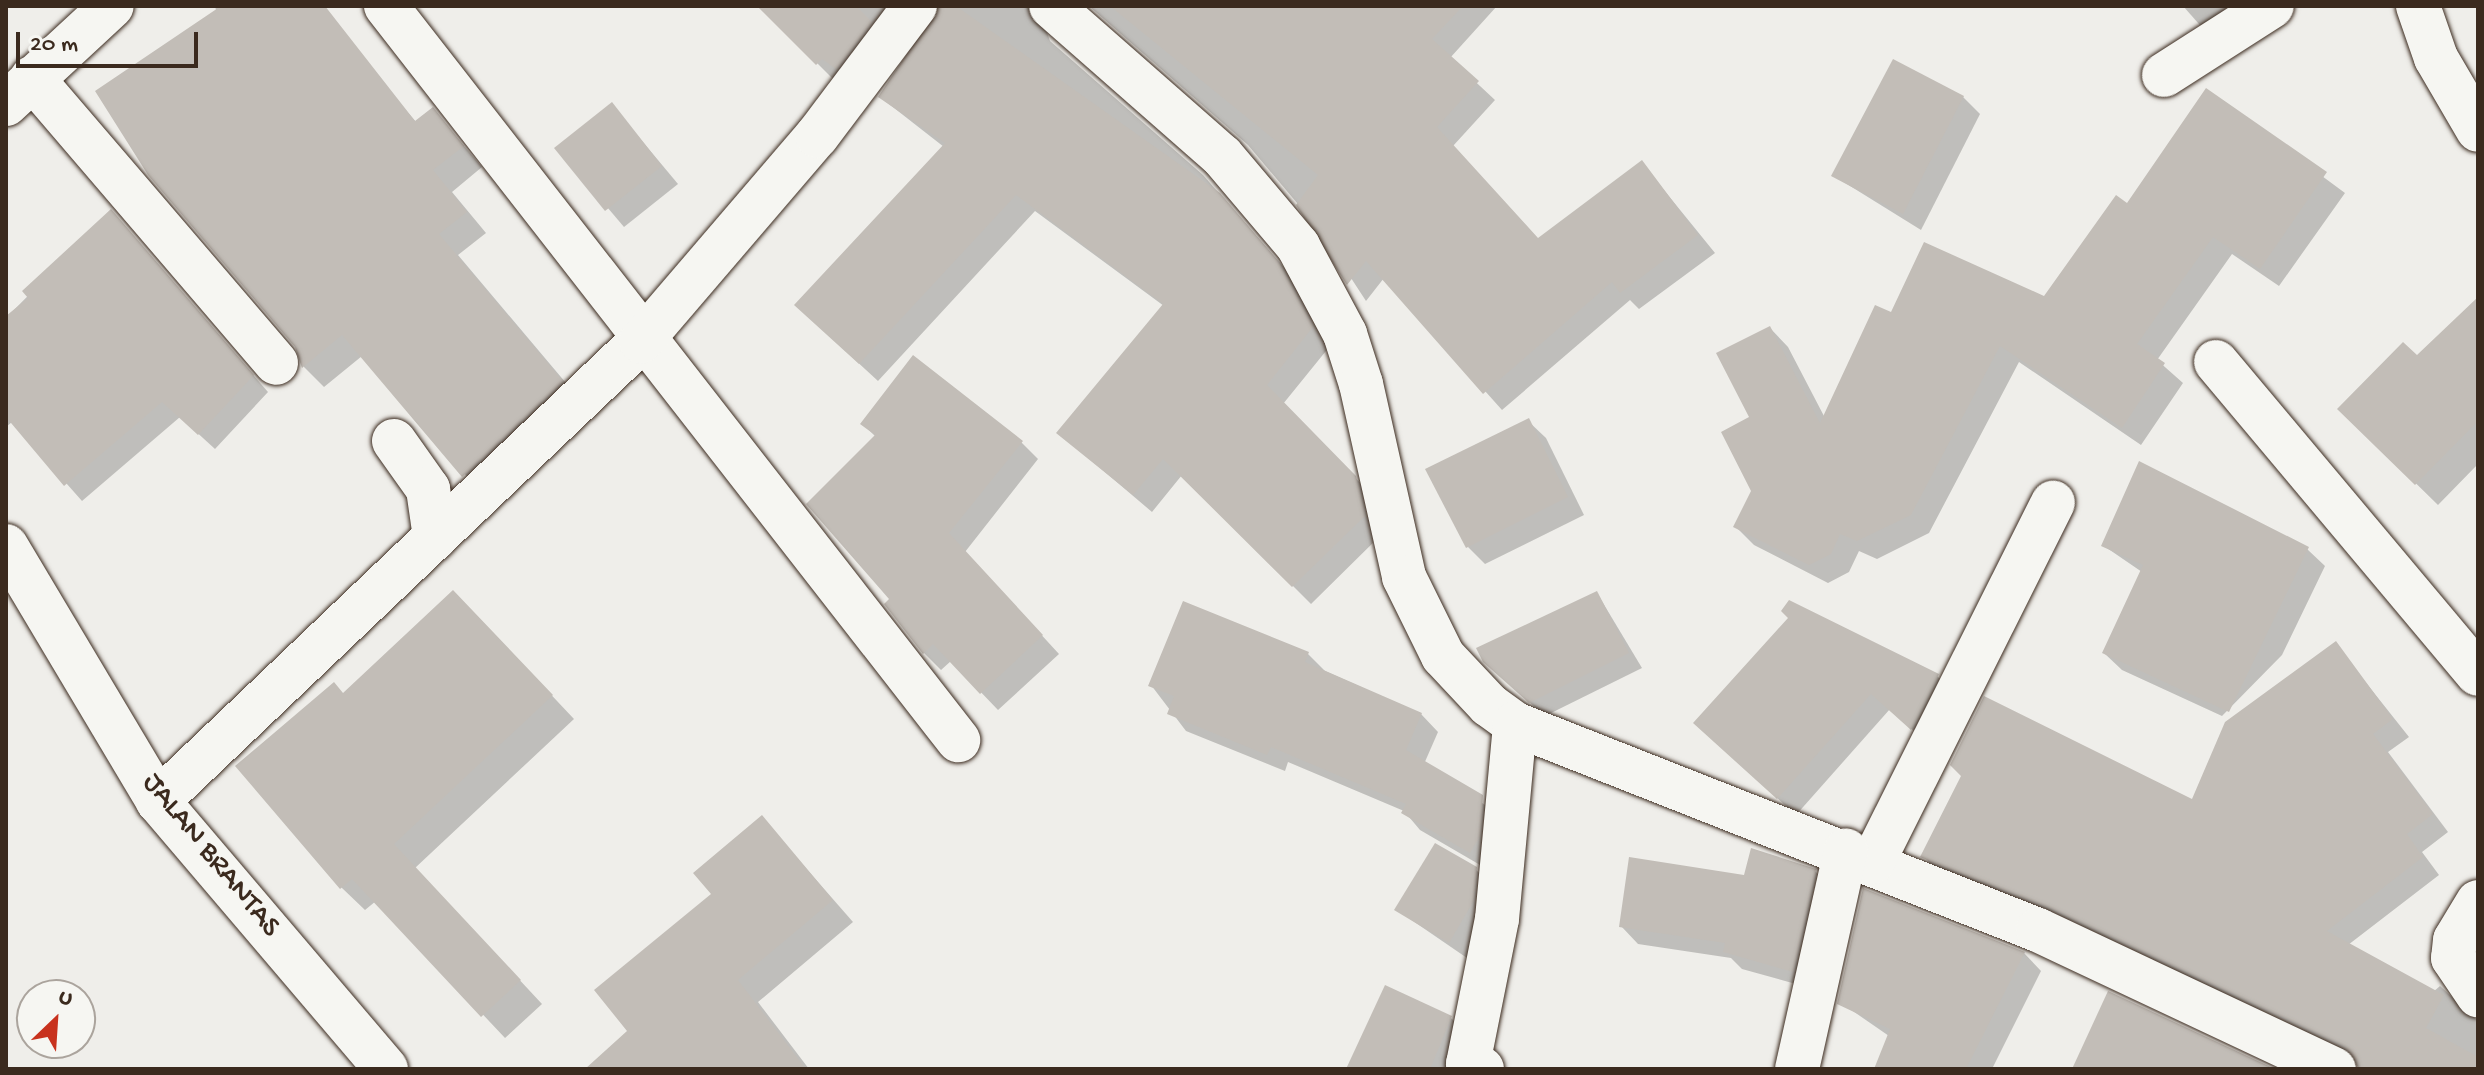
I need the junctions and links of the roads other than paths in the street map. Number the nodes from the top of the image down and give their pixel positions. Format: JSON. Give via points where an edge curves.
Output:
{"nodes":[{"id":1,"x":112,"y":6,"type":"edge"},
{"id":2,"x":386,"y":6,"type":"edge"},
{"id":3,"x":915,"y":6,"type":"edge"},
{"id":4,"x":1051,"y":6,"type":"edge"},
{"id":5,"x":2272,"y":6,"type":"edge"},
{"id":6,"x":2418,"y":6,"type":"edge"},
{"id":7,"x":2164,"y":75,"type":"dead end"},
{"id":8,"x":19,"y":91,"type":"edge"},
{"id":9,"x":2478,"y":130,"type":"edge"},
{"id":10,"x":641,"y":341,"type":"junction"},
{"id":11,"x":2216,"y":362,"type":"dead end"},
{"id":12,"x":276,"y":363,"type":"dead end"},
{"id":13,"x":394,"y":441,"type":"dead end"},
{"id":14,"x":2053,"y":503,"type":"dead end"},
{"id":15,"x":435,"y":537,"type":"junction"},
{"id":16,"x":6,"y":546,"type":"edge"},
{"id":17,"x":2478,"y":674,"type":"edge"},
{"id":18,"x":1515,"y":724,"type":"junction"},
{"id":19,"x":958,"y":740,"type":"dead end"},
{"id":20,"x":158,"y":801,"type":"junction"},
{"id":21,"x":1860,"y":856,"type":"junction"},
{"id":22,"x":2478,"y":902,"type":"edge"},
{"id":23,"x":2478,"y":995,"type":"edge"},
{"id":24,"x":1472,"y":1067,"type":"edge"},
{"id":25,"x":386,"y":1069,"type":"edge"},
{"id":26,"x":1797,"y":1069,"type":"edge"},
{"id":27,"x":2334,"y":1069,"type":"edge"}],
"edges":[{"from":1,"to":8,"type":"street"},
{"from":2,"to":10,"type":"street"},
{"from":3,"to":10,"type":"street","via":[[817,136]]},
{"from":4,"to":18,"type":"street","via":[[1222,156],[1298,246],[1345,334],[1404,577],[1425,626],[1463,683]]},
{"from":5,"to":7,"type":"street"},
{"from":6,"to":9,"type":"street","via":[[2436,58]]},
{"from":8,"to":12,"type":"street"},
{"from":10,"to":15,"type":"street"},
{"from":10,"to":19,"type":"street"},
{"from":11,"to":17,"type":"street"},
{"from":13,"to":15,"type":"street","via":[[428,489]]},
{"from":14,"to":21,"type":"street"},
{"from":15,"to":20,"type":"street"},
{"from":16,"to":20,"type":"street","name":"JALAN BRANTAS"},
{"from":18,"to":21,"type":"street"},
{"from":18,"to":24,"type":"street","via":[[1497,919]]},
{"from":20,"to":25,"type":"street","name":"JALAN BRANTAS"},
{"from":21,"to":26,"type":"street"},
{"from":21,"to":27,"type":"street","via":[[2178,992]]},
{"from":22,"to":23,"type":"street","via":[[2455,940],[2453,958]]}]}
